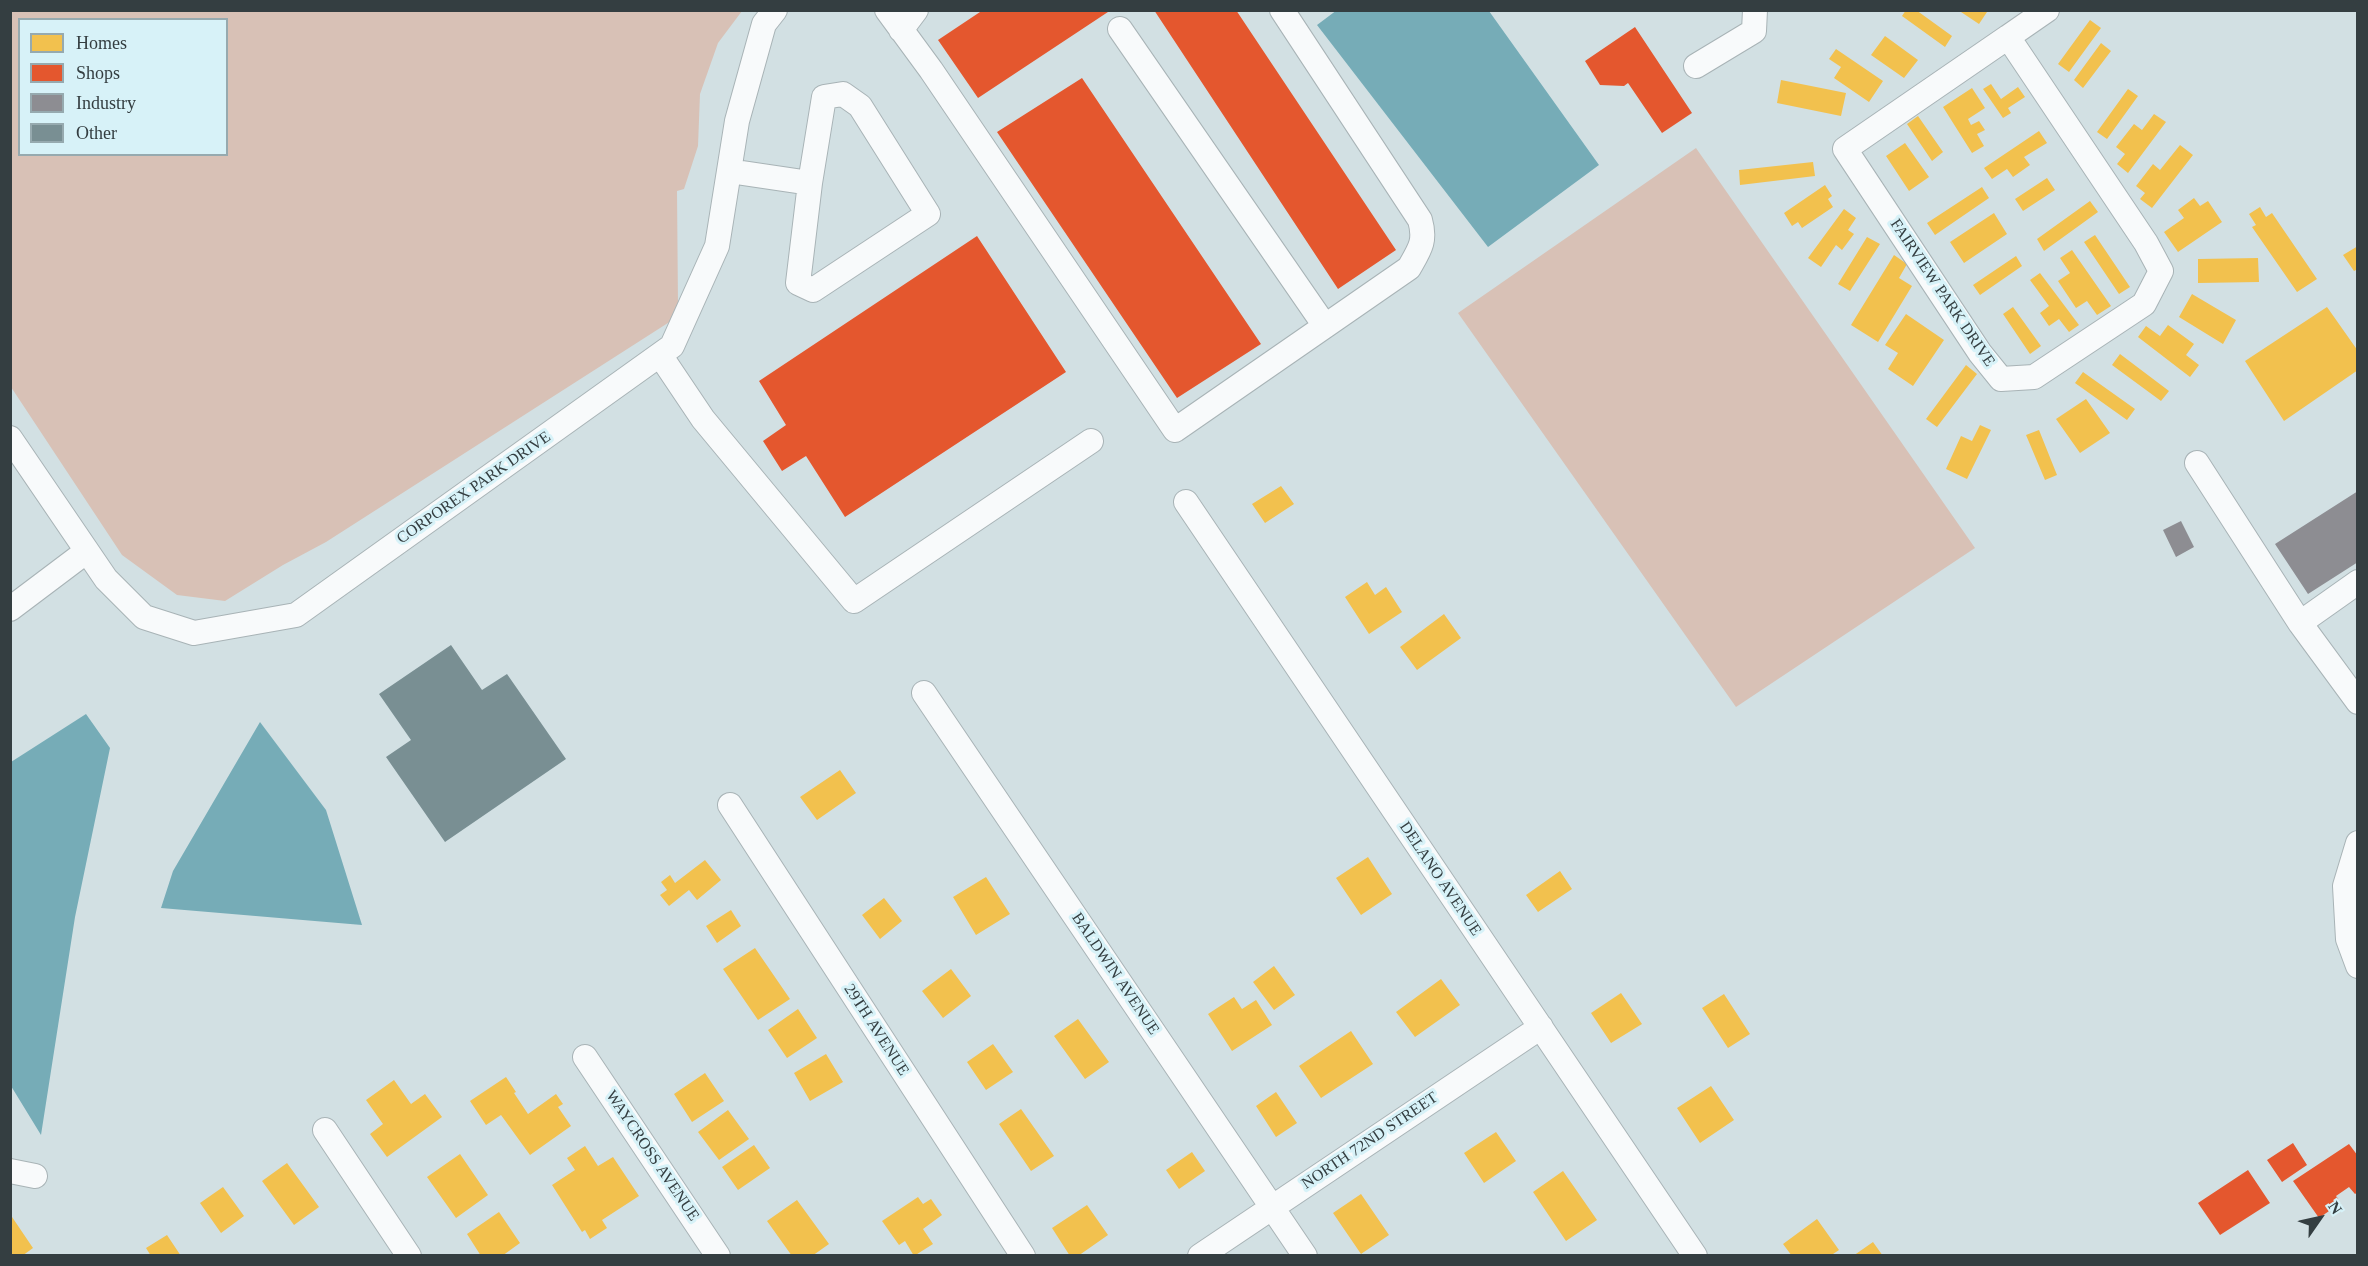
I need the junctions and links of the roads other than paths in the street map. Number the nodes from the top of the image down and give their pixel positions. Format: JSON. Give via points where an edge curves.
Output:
{"nodes":[{"id":1,"x":775,"y":10,"type":"edge"},
{"id":2,"x":887,"y":10,"type":"edge"},
{"id":3,"x":916,"y":10,"type":"edge"},
{"id":4,"x":1282,"y":10,"type":"edge"},
{"id":5,"x":1755,"y":10,"type":"edge"},
{"id":6,"x":2047,"y":10,"type":"edge"},
{"id":7,"x":1120,"y":29,"type":"dead end"},
{"id":8,"x":902,"y":30,"type":"junction"},
{"id":9,"x":2007,"y":37,"type":"junction"},
{"id":10,"x":1696,"y":66,"type":"dead end"},
{"id":11,"x":729,"y":171,"type":"junction"},
{"id":12,"x":810,"y":183,"type":"junction"},
{"id":13,"x":1325,"y":326,"type":"junction"},
{"id":14,"x":660,"y":355,"type":"junction"},
{"id":15,"x":10,"y":438,"type":"edge"},
{"id":16,"x":1091,"y":441,"type":"dead end"},
{"id":17,"x":2197,"y":463,"type":"dead end"},
{"id":18,"x":1186,"y":502,"type":"dead end"},
{"id":19,"x":87,"y":551,"type":"junction"},
{"id":20,"x":2358,"y":582,"type":"edge"},
{"id":21,"x":10,"y":609,"type":"edge"},
{"id":22,"x":2300,"y":623,"type":"junction"},
{"id":23,"x":924,"y":693,"type":"dead end"},
{"id":24,"x":2358,"y":702,"type":"edge"},
{"id":25,"x":730,"y":805,"type":"dead end"},
{"id":26,"x":2358,"y":843,"type":"edge"},
{"id":27,"x":2358,"y":966,"type":"edge"},
{"id":28,"x":1540,"y":1027,"type":"junction"},
{"id":29,"x":585,"y":1057,"type":"dead end"},
{"id":30,"x":325,"y":1130,"type":"dead end"},
{"id":31,"x":10,"y":1171,"type":"edge"},
{"id":32,"x":35,"y":1176,"type":"dead end"},
{"id":33,"x":1273,"y":1207,"type":"junction"},
{"id":34,"x":409,"y":1256,"type":"edge"},
{"id":35,"x":718,"y":1256,"type":"edge"},
{"id":36,"x":1023,"y":1256,"type":"edge"},
{"id":37,"x":1200,"y":1256,"type":"edge"},
{"id":38,"x":1305,"y":1256,"type":"edge"},
{"id":39,"x":1695,"y":1256,"type":"edge"}],
"edges":[{"from":1,"to":11,"type":"street","name":"CORPOREX PARK DRIVE","via":[[764,24],[736,121]]},
{"from":2,"to":8,"type":"street"},
{"from":3,"to":8,"type":"street"},
{"from":4,"to":13,"type":"street","via":[[1420,220],[1424,234],[1409,268]]},
{"from":5,"to":10,"type":"street","via":[[1754,31]]},
{"from":6,"to":9,"type":"street","name":"FAIRVIEW PARK DRIVE"},
{"from":7,"to":13,"type":"street"},
{"from":8,"to":13,"type":"street","via":[[1175,430]]},
{"from":9,"to":9,"type":"street","name":"FAIRVIEW PARK DRIVE","via":[[1845,149],[2001,380],[2034,377],[2144,304],[2160,271],[2146,243]]},
{"from":11,"to":12,"type":"street"},
{"from":11,"to":14,"type":"street","name":"CORPOREX PARK DRIVE","via":[[717,246],[672,346]]},
{"from":12,"to":12,"type":"street","via":[[824,97],[843,94],[860,106],[928,214],[813,290],[798,283]]},
{"from":14,"to":16,"type":"street","via":[[704,419],[854,601]]},
{"from":14,"to":19,"type":"street","name":"CORPOREX PARK DRIVE","via":[[296,615],[194,633],[144,617],[106,579]]},
{"from":15,"to":19,"type":"street","name":"CORPOREX PARK DRIVE"},
{"from":17,"to":22,"type":"street"},
{"from":18,"to":28,"type":"street","name":"DELANO AVENUE"},
{"from":19,"to":21,"type":"street"},
{"from":20,"to":22,"type":"street"},
{"from":22,"to":24,"type":"street"},
{"from":23,"to":33,"type":"street","name":"BALDWIN AVENUE"},
{"from":25,"to":36,"type":"street","name":"29TH AVENUE"},
{"from":26,"to":27,"type":"street","via":[[2345,886],[2348,939]]},
{"from":28,"to":33,"type":"street","name":"NORTH 72ND STREET"},
{"from":28,"to":39,"type":"street","name":"DELANO AVENUE"},
{"from":29,"to":35,"type":"street","name":"WAYCROSS AVENUE"},
{"from":30,"to":34,"type":"street"},
{"from":31,"to":32,"type":"street"},
{"from":33,"to":37,"type":"street","name":"NORTH 72ND STREET"},
{"from":33,"to":38,"type":"street","name":"BALDWIN AVENUE"}]}
